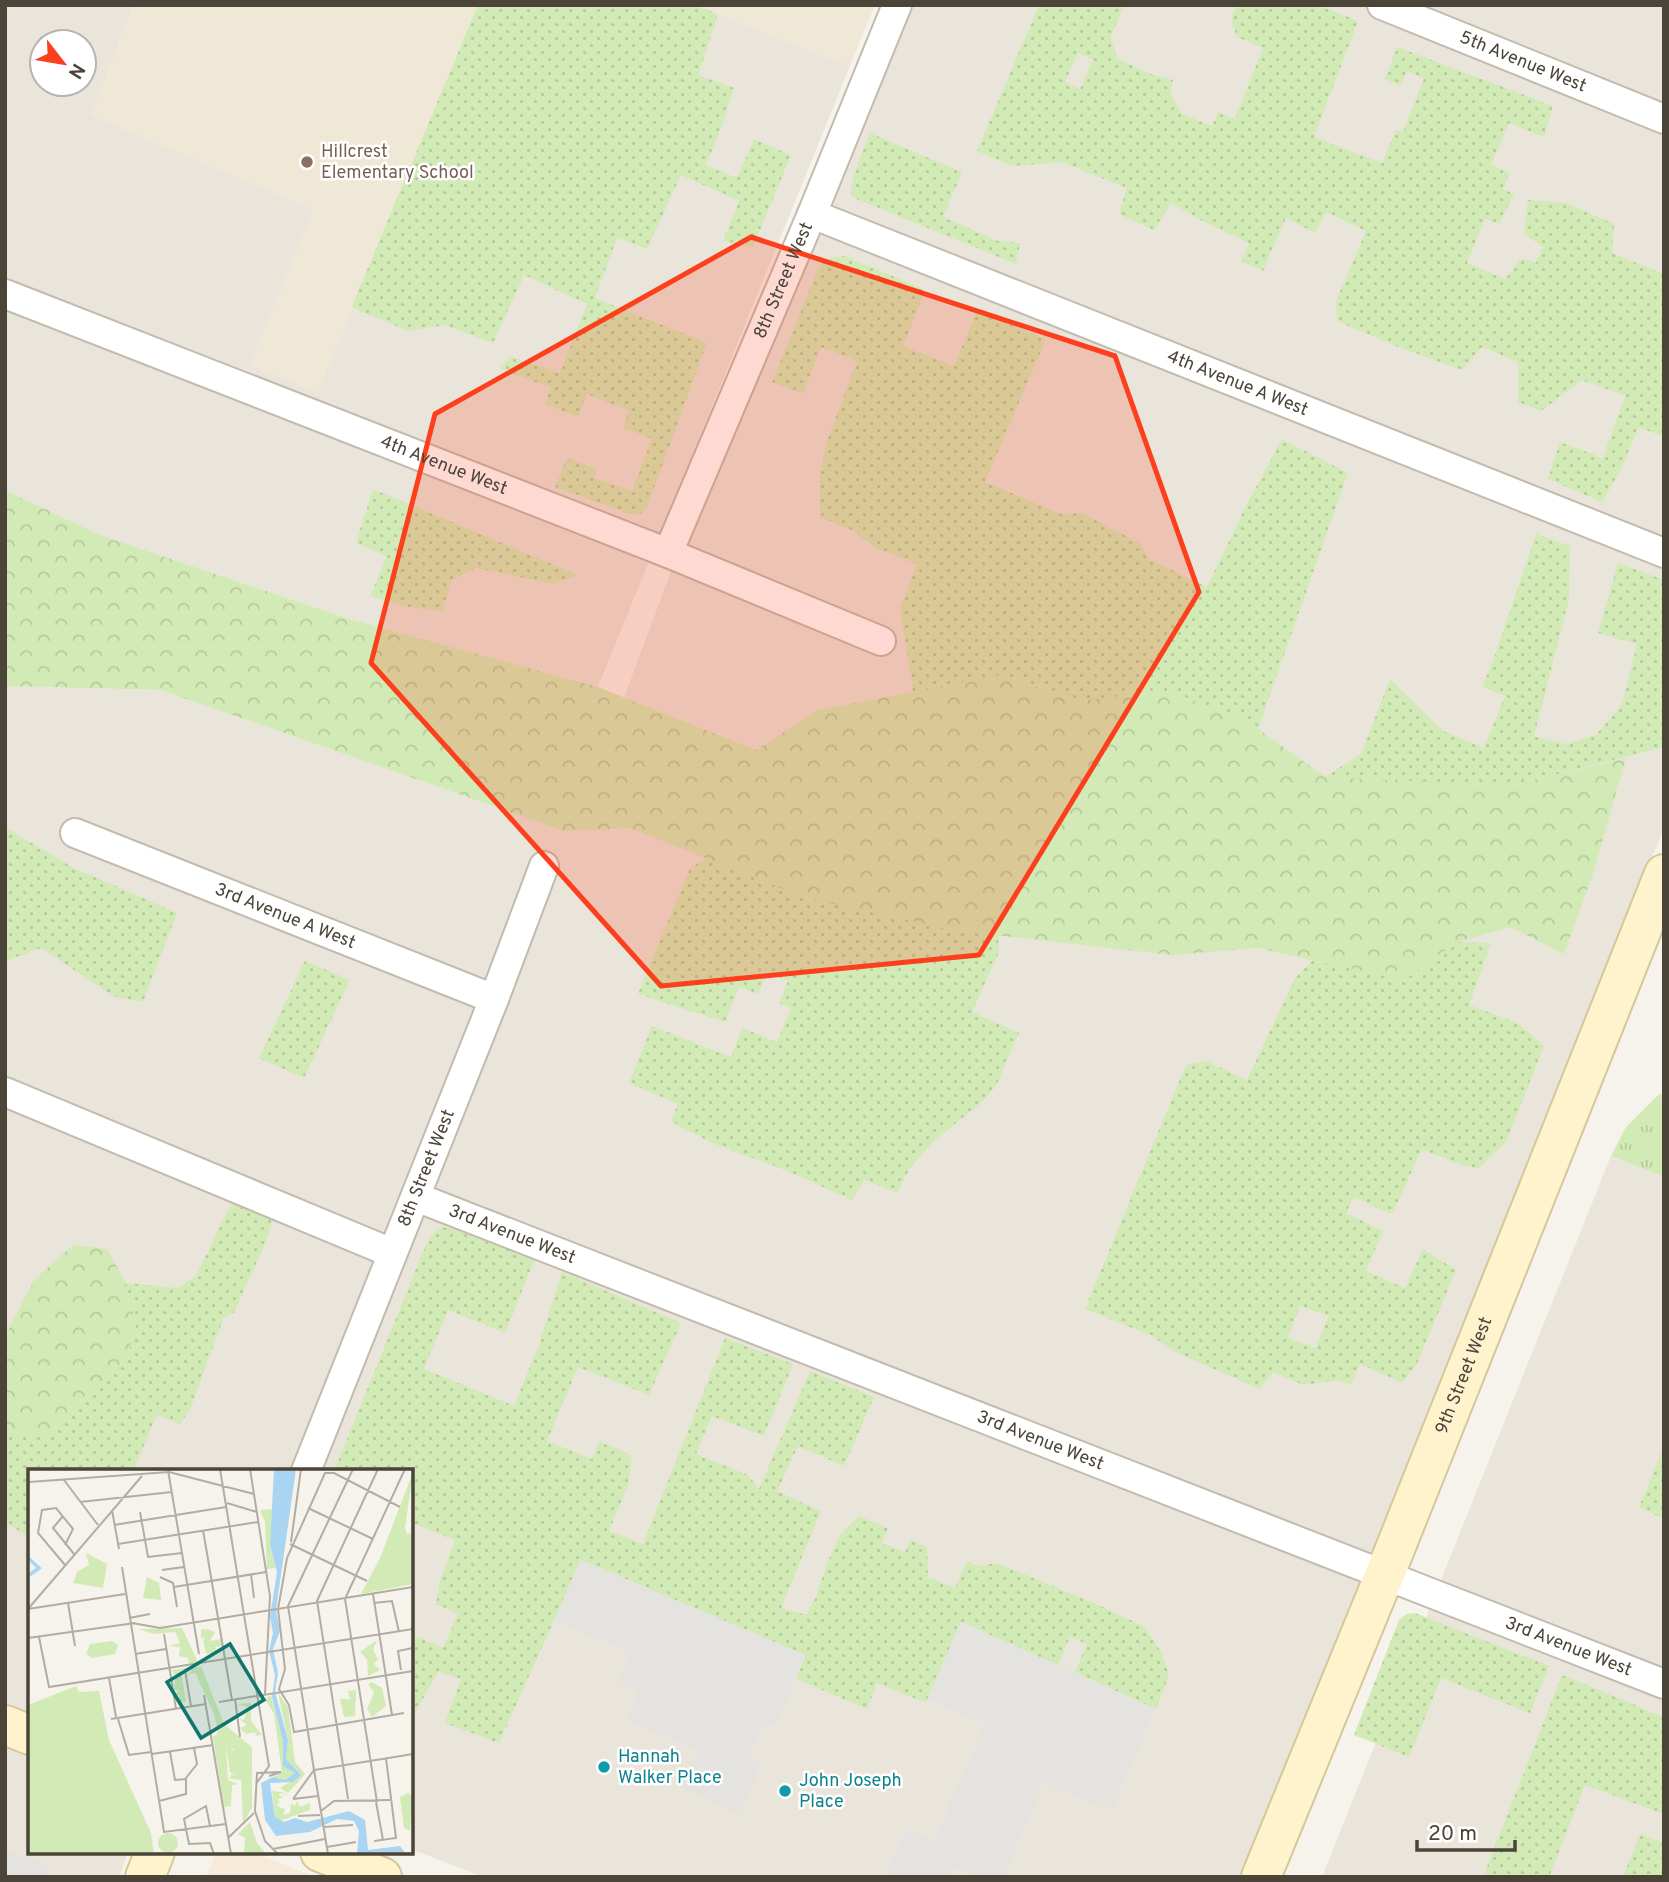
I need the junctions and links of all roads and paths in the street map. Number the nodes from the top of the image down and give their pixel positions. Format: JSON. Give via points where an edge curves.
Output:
{"nodes":[{"id":1,"x":897,"y":5,"type":"edge"},
{"id":2,"x":1382,"y":5,"type":"edge"},
{"id":3,"x":1664,"y":119,"type":"edge"},
{"id":4,"x":813,"y":214,"type":"junction"},
{"id":5,"x":5,"y":294,"type":"edge"},
{"id":6,"x":1664,"y":552,"type":"edge"},
{"id":7,"x":668,"y":553,"type":"junction"},
{"id":8,"x":881,"y":641,"type":"dead end"},
{"id":9,"x":75,"y":833,"type":"dead end"},
{"id":10,"x":544,"y":866,"type":"dead end"},
{"id":11,"x":1664,"y":874,"type":"edge"},
{"id":12,"x":494,"y":999,"type":"junction"},
{"id":13,"x":5,"y":1092,"type":"edge"},
{"id":14,"x":416,"y":1197,"type":"junction"},
{"id":15,"x":392,"y":1253,"type":"junction"},
{"id":16,"x":307,"y":1469,"type":"edge"},
{"id":17,"x":1385,"y":1574,"type":"junction"},
{"id":18,"x":1664,"y":1684,"type":"edge"},
{"id":19,"x":5,"y":1725,"type":"edge"},
{"id":20,"x":28,"y":1734,"type":"edge"},
{"id":21,"x":154,"y":1854,"type":"edge"},
{"id":22,"x":325,"y":1854,"type":"edge"},
{"id":23,"x":145,"y":1877,"type":"edge"},
{"id":24,"x":382,"y":1877,"type":"edge"},
{"id":25,"x":1261,"y":1877,"type":"edge"}],
"edges":[{"from":1,"to":4,"type":"street","name":"8th Street West"},
{"from":2,"to":3,"type":"street","name":"5th Avenue West"},
{"from":4,"to":6,"type":"street","name":"4th Avenue A West"},
{"from":4,"to":7,"type":"street","name":"8th Street West"},
{"from":5,"to":7,"type":"street","name":"4th Avenue West"},
{"from":7,"to":8,"type":"street","name":"4th Avenue West"},
{"from":9,"to":12,"type":"street","name":"3rd Avenue A West"},
{"from":10,"to":12,"type":"street","name":"8th Street West"},
{"from":11,"to":17,"type":"street","name":"9th Street West"},
{"from":12,"to":14,"type":"street","name":"8th Street West"},
{"from":13,"to":15,"type":"street"},
{"from":14,"to":15,"type":"street","name":"8th Street West"},
{"from":14,"to":17,"type":"street","name":"3rd Avenue West"},
{"from":15,"to":16,"type":"street","name":"8th Street West"},
{"from":17,"to":18,"type":"street","name":"3rd Avenue West"},
{"from":17,"to":25,"type":"street","name":"9th Street West"},
{"from":19,"to":20,"type":"street"},
{"from":21,"to":23,"type":"street"},
{"from":22,"to":24,"type":"street"}]}
